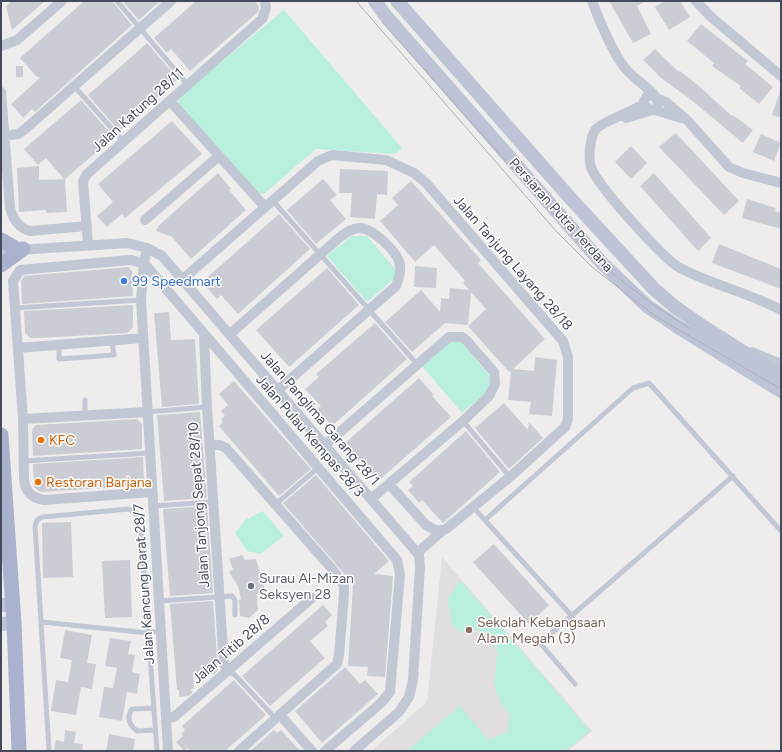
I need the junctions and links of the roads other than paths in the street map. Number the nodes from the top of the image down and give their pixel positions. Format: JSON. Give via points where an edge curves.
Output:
{"nodes":[{"id":1,"x":62,"y":1,"type":"edge"},
{"id":2,"x":117,"y":1,"type":"edge"},
{"id":3,"x":171,"y":1,"type":"edge"},
{"id":4,"x":265,"y":1,"type":"edge"},
{"id":5,"x":375,"y":1,"type":"edge"},
{"id":6,"x":396,"y":1,"type":"edge"},
{"id":7,"x":592,"y":1,"type":"edge"},
{"id":8,"x":696,"y":1,"type":"edge"},
{"id":9,"x":140,"y":28,"type":"junction"},
{"id":10,"x":1,"y":46,"type":"edge"},
{"id":11,"x":781,"y":76,"type":"edge"},
{"id":12,"x":188,"y":85,"type":"junction"},
{"id":13,"x":74,"y":86,"type":"junction"},
{"id":14,"x":1,"y":92,"type":"edge"},
{"id":15,"x":170,"y":101,"type":"junction"},
{"id":16,"x":651,"y":103,"type":"junction"},
{"id":17,"x":4,"y":136,"type":"junction"},
{"id":18,"x":124,"y":142,"type":"junction"},
{"id":19,"x":219,"y":156,"type":"junction"},
{"id":20,"x":781,"y":183,"type":"edge"},
{"id":21,"x":273,"y":201,"type":"junction"},
{"id":22,"x":265,"y":207,"type":"junction"},
{"id":23,"x":145,"y":220,"type":"dead end"},
{"id":24,"x":87,"y":226,"type":"junction"},
{"id":25,"x":1,"y":240,"type":"edge"},
{"id":26,"x":88,"y":245,"type":"junction"},
{"id":27,"x":147,"y":248,"type":"junction"},
{"id":28,"x":20,"y":249,"type":"junction"},
{"id":29,"x":1,"y":251,"type":"edge"},
{"id":30,"x":321,"y":254,"type":"junction"},
{"id":31,"x":144,"y":263,"type":"junction"},
{"id":32,"x":1,"y":265,"type":"edge"},
{"id":33,"x":183,"y":279,"type":"junction"},
{"id":34,"x":141,"y":300,"type":"junction"},
{"id":35,"x":15,"y":308,"type":"junction"},
{"id":36,"x":370,"y":310,"type":"junction"},
{"id":37,"x":781,"y":310,"type":"edge"},
{"id":38,"x":230,"y":334,"type":"junction"},
{"id":39,"x":204,"y":335,"type":"junction"},
{"id":40,"x":143,"y":338,"type":"junction"},
{"id":41,"x":112,"y":341,"type":"junction"},
{"id":42,"x":59,"y":345,"type":"junction"},
{"id":43,"x":734,"y":345,"type":"junction"},
{"id":44,"x":18,"y":348,"type":"junction"},
{"id":45,"x":417,"y":364,"type":"junction"},
{"id":46,"x":781,"y":364,"type":"edge"},
{"id":47,"x":781,"y":376,"type":"edge"},
{"id":48,"x":278,"y":390,"type":"junction"},
{"id":49,"x":781,"y":391,"type":"edge"},
{"id":50,"x":85,"y":400,"type":"dead end"},
{"id":51,"x":207,"y":407,"type":"junction"},
{"id":52,"x":147,"y":412,"type":"junction"},
{"id":53,"x":85,"y":414,"type":"junction"},
{"id":54,"x":23,"y":419,"type":"junction"},
{"id":55,"x":463,"y":421,"type":"junction"},
{"id":56,"x":1,"y":435,"type":"edge"},
{"id":57,"x":210,"y":445,"type":"junction"},
{"id":58,"x":325,"y":445,"type":"junction"},
{"id":59,"x":150,"y":453,"type":"junction"},
{"id":60,"x":23,"y":461,"type":"junction"},
{"id":61,"x":319,"y":467,"type":"junction"},
{"id":62,"x":733,"y":476,"type":"junction"},
{"id":63,"x":510,"y":477,"type":"junction"},
{"id":64,"x":389,"y":484,"type":"junction"},
{"id":65,"x":152,"y":492,"type":"junction"},
{"id":66,"x":371,"y":499,"type":"junction"},
{"id":67,"x":213,"y":502,"type":"junction"},
{"id":68,"x":276,"y":504,"type":"junction"},
{"id":69,"x":153,"y":506,"type":"junction"},
{"id":70,"x":473,"y":507,"type":"junction"},
{"id":71,"x":485,"y":520,"type":"junction"},
{"id":72,"x":442,"y":531,"type":"junction"},
{"id":73,"x":781,"y":531,"type":"edge"},
{"id":74,"x":417,"y":552,"type":"junction"},
{"id":75,"x":219,"y":597,"type":"junction"},
{"id":76,"x":312,"y":598,"type":"dead end"},
{"id":77,"x":159,"y":600,"type":"junction"},
{"id":78,"x":7,"y":605,"type":"edge"},
{"id":79,"x":235,"y":616,"type":"dead end"},
{"id":80,"x":572,"y":616,"type":"junction"},
{"id":81,"x":42,"y":622,"type":"junction"},
{"id":82,"x":7,"y":624,"type":"edge"},
{"id":83,"x":160,"y":631,"type":"junction"},
{"id":84,"x":148,"y":633,"type":"junction"},
{"id":85,"x":228,"y":671,"type":"junction"},
{"id":86,"x":575,"y":684,"type":"dead end"},
{"id":87,"x":154,"y":708,"type":"junction"},
{"id":88,"x":278,"y":717,"type":"junction"},
{"id":89,"x":167,"y":718,"type":"junction"},
{"id":90,"x":155,"y":730,"type":"junction"},
{"id":91,"x":19,"y":751,"type":"edge"},
{"id":92,"x":49,"y":751,"type":"edge"},
{"id":93,"x":157,"y":751,"type":"edge"},
{"id":94,"x":168,"y":751,"type":"edge"},
{"id":95,"x":239,"y":751,"type":"edge"},
{"id":96,"x":312,"y":751,"type":"edge"},
{"id":97,"x":325,"y":751,"type":"edge"},
{"id":98,"x":354,"y":751,"type":"edge"}],
"edges":[{"from":1,"to":10,"type":"street","via":[[17,40]]},
{"from":2,"to":9,"type":"lane"},
{"from":3,"to":9,"type":"street"},
{"from":4,"to":12,"type":"street","name":"Jalan Katung 28/11","via":[[266,8],[262,19]]},
{"from":5,"to":49,"type":"main road","name":"Persiaran Putra Perdana","via":[[601,262],[647,306]]},
{"from":6,"to":43,"type":"main road","name":"Persiaran Putra Perdana","via":[[654,289],[697,322]]},
{"from":7,"to":16,"type":"street","via":[[622,64],[644,83]]},
{"from":8,"to":11,"type":"street"},
{"from":9,"to":12,"type":"lane"},
{"from":9,"to":13,"type":"street"},
{"from":12,"to":15,"type":"street","name":"Jalan Katung 28/11"},
{"from":13,"to":17,"type":"street","via":[[24,130],[11,136]]},
{"from":13,"to":18,"type":"lane"},
{"from":14,"to":17,"type":"street"},
{"from":15,"to":18,"type":"street","name":"Jalan Katung 28/11"},
{"from":15,"to":19,"type":"street"},
{"from":16,"to":20,"type":"street","via":[[666,102],[687,120],[735,171]]},
{"from":16,"to":37,"type":"street","via":[[633,117],[612,120],[595,129],[589,160],[596,176],[629,218],[680,268],[754,296]]},
{"from":17,"to":24,"type":"street","via":[[10,208],[19,226],[30,231]]},
{"from":18,"to":24,"type":"street","name":"Jalan Katung 28/11","via":[[83,181]]},
{"from":19,"to":22,"type":"street"},
{"from":19,"to":23,"type":"street"},
{"from":21,"to":22,"type":"street","name":"Jalan Tanjung Layang 28/18"},
{"from":21,"to":30,"type":"lane"},
{"from":21,"to":63,"type":"street","name":"Jalan Tanjung Layang 28/18","via":[[318,161],[332,155],[386,160],[426,183],[559,336],[566,346],[568,357],[568,420],[562,431]]},
{"from":22,"to":33,"type":"street","name":"Jalan Tanjung Layang 28/18"},
{"from":24,"to":26,"type":"street","name":"Jalan Katung 28/11"},
{"from":25,"to":28,"type":"main road"},
{"from":26,"to":27,"type":"street","name":"Jalan Panglima Garang 28/1","via":[[128,243]]},
{"from":26,"to":28,"type":"street","name":"Jalan Panglima Garang 28/1"},
{"from":27,"to":31,"type":"street","name":"Jalan Kancung Darat 28/7"},
{"from":27,"to":33,"type":"street","name":"Jalan Panglima Garang 28/1","via":[[162,256]]},
{"from":28,"to":29,"type":"street","name":"Jalan Panglima Garang 28/1"},
{"from":28,"to":32,"type":"main road"},
{"from":30,"to":36,"type":"lane"},
{"from":30,"to":36,"type":"street","via":[[347,232],[361,228],[376,235],[396,256],[400,262],[396,286]]},
{"from":30,"to":38,"type":"street"},
{"from":31,"to":34,"type":"street","name":"Jalan Kancung Darat 28/7"},
{"from":31,"to":35,"type":"street","via":[[130,260],[20,270],[13,281]]},
{"from":31,"to":39,"type":"street","name":"Jalan Pulau Kempas 28/3"},
{"from":33,"to":38,"type":"street","name":"Jalan Panglima Garang 28/1"},
{"from":34,"to":35,"type":"lane"},
{"from":34,"to":40,"type":"street","name":"Jalan Kancung Darat 28/7"},
{"from":35,"to":44,"type":"street"},
{"from":36,"to":45,"type":"lane"},
{"from":36,"to":48,"type":"street"},
{"from":38,"to":48,"type":"street","name":"Jalan Panglima Garang 28/1"},
{"from":39,"to":51,"type":"street","name":"Jalan Tanjong Sepat 28/10"},
{"from":39,"to":61,"type":"street","name":"Jalan Pulau Kempas 28/3"},
{"from":40,"to":41,"type":"street"},
{"from":40,"to":52,"type":"street","name":"Jalan Kancung Darat 28/7"},
{"from":41,"to":42,"type":"street"},
{"from":41,"to":42,"type":"lane","via":[[114,355],[75,358],[59,359]]},
{"from":42,"to":44,"type":"street"},
{"from":43,"to":46,"type":"street"},
{"from":43,"to":47,"type":"main road","name":"Persiaran Putra Perdana"},
{"from":44,"to":54,"type":"street"},
{"from":45,"to":55,"type":"street","via":[[449,336],[455,336],[467,341],[494,372],[496,377],[493,390]]},
{"from":45,"to":58,"type":"street"},
{"from":48,"to":58,"type":"street","name":"Jalan Panglima Garang 28/1"},
{"from":50,"to":53,"type":"lane"},
{"from":51,"to":52,"type":"lane"},
{"from":51,"to":57,"type":"street","name":"Jalan Tanjong Sepat 28/10"},
{"from":52,"to":53,"type":"street"},
{"from":52,"to":59,"type":"street","name":"Jalan Kancung Darat 28/7"},
{"from":53,"to":54,"type":"street"},
{"from":54,"to":60,"type":"street"},
{"from":55,"to":63,"type":"lane"},
{"from":55,"to":64,"type":"street"},
{"from":56,"to":78,"type":"main road"},
{"from":57,"to":67,"type":"street","name":"Jalan Tanjong Sepat 28/10"},
{"from":57,"to":68,"type":"street","via":[[226,448]]},
{"from":58,"to":66,"type":"street","name":"Jalan Panglima Garang 28/1"},
{"from":59,"to":60,"type":"lane"},
{"from":59,"to":65,"type":"street","name":"Jalan Kancung Darat 28/7"},
{"from":60,"to":65,"type":"street","via":[[25,486],[32,497],[44,500]]},
{"from":61,"to":68,"type":"lane"},
{"from":61,"to":97,"type":"street","name":"Jalan Pulau Kempas 28/3","via":[[393,554],[400,567],[390,692],[381,703]]},
{"from":62,"to":71,"type":"lane","via":[[649,383],[633,388]]},
{"from":62,"to":73,"type":"lane"},
{"from":62,"to":80,"type":"lane"},
{"from":63,"to":70,"type":"street","name":"Jalan Tanjung Layang 28/18"},
{"from":64,"to":66,"type":"street"},
{"from":64,"to":72,"type":"street","via":[[426,525]]},
{"from":65,"to":69,"type":"street","name":"Jalan Kancung Darat 28/7"},
{"from":66,"to":74,"type":"street","name":"Jalan Panglima Garang 28/1"},
{"from":67,"to":69,"type":"lane"},
{"from":67,"to":75,"type":"street","name":"Jalan Tanjong Sepat 28/10"},
{"from":68,"to":88,"type":"street","via":[[344,586],[337,664]]},
{"from":69,"to":77,"type":"street","name":"Jalan Kancung Darat 28/7"},
{"from":70,"to":71,"type":"lane"},
{"from":70,"to":72,"type":"street","name":"Jalan Tanjung Layang 28/18"},
{"from":71,"to":80,"type":"lane"},
{"from":72,"to":74,"type":"street","name":"Jalan Tanjung Layang 28/18"},
{"from":74,"to":98,"type":"street","via":[[420,567],[413,680],[409,697],[399,712]]},
{"from":75,"to":77,"type":"lane"},
{"from":75,"to":79,"type":"lane","via":[[234,597]]},
{"from":75,"to":85,"type":"street","name":"Jalan Tanjong Sepat 28/10","via":[[224,664]]},
{"from":76,"to":85,"type":"street","name":"Jalan Titib 28/8"},
{"from":77,"to":83,"type":"street","name":"Jalan Kancung Darat 28/7"},
{"from":78,"to":82,"type":"main road"},
{"from":80,"to":86,"type":"lane","via":[[540,643]]},
{"from":81,"to":84,"type":"lane"},
{"from":81,"to":84,"type":"lane","via":[[35,526],[37,520],[42,517],[129,510],[140,519]]},
{"from":81,"to":92,"type":"lane"},
{"from":82,"to":91,"type":"main road"},
{"from":83,"to":84,"type":"lane"},
{"from":83,"to":89,"type":"street","name":"Jalan Kancung Darat 28/7"},
{"from":84,"to":87,"type":"lane"},
{"from":85,"to":88,"type":"lane"},
{"from":85,"to":89,"type":"street","name":"Jalan Titib 28/8","via":[[174,717]]},
{"from":87,"to":90,"type":"lane"},
{"from":87,"to":90,"type":"lane","via":[[132,709],[129,718],[130,724],[137,731]]},
{"from":88,"to":95,"type":"street"},
{"from":88,"to":96,"type":"street"},
{"from":89,"to":94,"type":"street","name":"Jalan Kancung Darat 28/7"},
{"from":90,"to":93,"type":"lane"}]}
